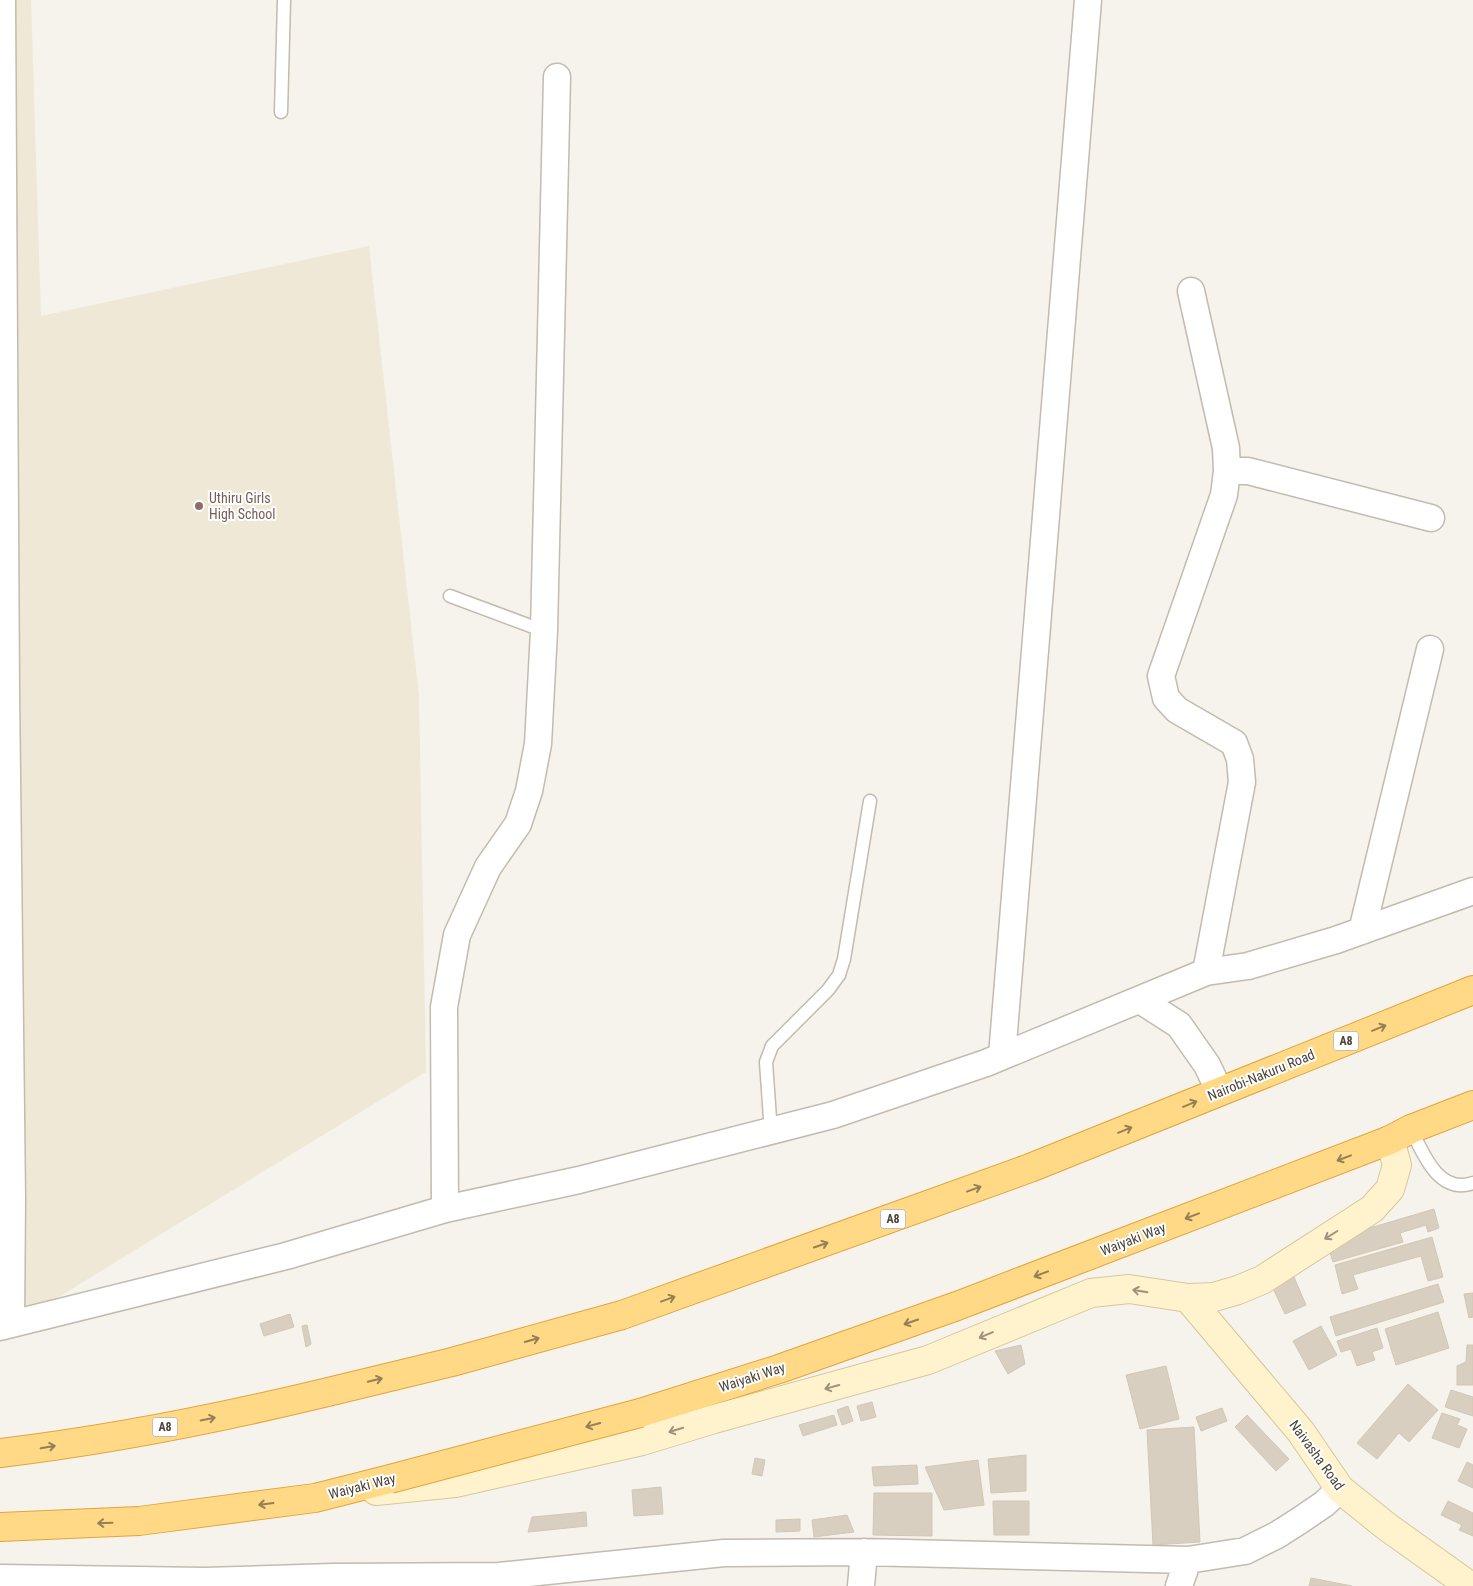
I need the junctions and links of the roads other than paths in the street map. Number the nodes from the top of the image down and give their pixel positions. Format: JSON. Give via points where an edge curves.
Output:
{"nodes":[{"id":1,"x":2,"y":0,"type":"edge"},
{"id":2,"x":284,"y":0,"type":"edge"},
{"id":3,"x":1088,"y":0,"type":"edge"},
{"id":4,"x":557,"y":77,"type":"dead end"},
{"id":5,"x":281,"y":112,"type":"dead end"},
{"id":6,"x":1191,"y":291,"type":"dead end"},
{"id":7,"x":1227,"y":471,"type":"junction"},
{"id":8,"x":1431,"y":518,"type":"dead end"},
{"id":9,"x":450,"y":596,"type":"dead end"},
{"id":10,"x":544,"y":631,"type":"junction"},
{"id":11,"x":1430,"y":649,"type":"dead end"},
{"id":12,"x":870,"y":801,"type":"dead end"},
{"id":13,"x":1473,"y":891,"type":"edge"},
{"id":14,"x":1362,"y":931,"type":"junction"},
{"id":15,"x":1206,"y":972,"type":"junction"},
{"id":16,"x":1473,"y":990,"type":"edge"},
{"id":17,"x":1140,"y":1000,"type":"junction"},
{"id":18,"x":1002,"y":1056,"type":"junction"},
{"id":19,"x":1220,"y":1092,"type":"junction"},
{"id":20,"x":1473,"y":1105,"type":"edge"},
{"id":21,"x":771,"y":1132,"type":"junction"},
{"id":22,"x":1400,"y":1134,"type":"junction"},
{"id":23,"x":1473,"y":1183,"type":"edge"},
{"id":24,"x":6,"y":1194,"type":"edge"},
{"id":25,"x":445,"y":1209,"type":"junction"},
{"id":26,"x":1188,"y":1298,"type":"junction"},
{"id":27,"x":5,"y":1326,"type":"edge"},
{"id":28,"x":0,"y":1453,"type":"edge"},
{"id":29,"x":1340,"y":1489,"type":"junction"},
{"id":30,"x":314,"y":1498,"type":"junction"},
{"id":31,"x":0,"y":1527,"type":"edge"},
{"id":32,"x":864,"y":1552,"type":"junction"},
{"id":33,"x":1188,"y":1560,"type":"junction"},
{"id":34,"x":0,"y":1578,"type":"edge"},
{"id":35,"x":497,"y":1581,"type":"edge"},
{"id":36,"x":273,"y":1582,"type":"edge"},
{"id":37,"x":121,"y":1583,"type":"edge"},
{"id":38,"x":861,"y":1586,"type":"edge"},
{"id":39,"x":1179,"y":1586,"type":"edge"},
{"id":40,"x":1470,"y":1586,"type":"edge"}],
"edges":[{"from":1,"to":24,"type":"street"},
{"from":2,"to":5,"type":"lane"},
{"from":3,"to":18,"type":"street"},
{"from":4,"to":10,"type":"street"},
{"from":6,"to":7,"type":"street","via":[[1226,448]]},
{"from":7,"to":8,"type":"street","via":[[1248,471]]},
{"from":7,"to":15,"type":"street","via":[[1224,494],[1161,676],[1166,698],[1177,710],[1234,743],[1240,759],[1242,782]]},
{"from":9,"to":10,"type":"lane"},
{"from":10,"to":25,"type":"street","via":[[538,744],[529,791],[518,824],[488,867],[457,935],[446,998]]},
{"from":11,"to":14,"type":"street"},
{"from":12,"to":21,"type":"lane","via":[[839,975],[772,1046],[766,1062]]},
{"from":13,"to":14,"type":"street"},
{"from":14,"to":15,"type":"street","via":[[1248,966]]},
{"from":15,"to":17,"type":"street"},
{"from":19,"to":16,"type":"highway","name":"Nairobi-Nakuru Road","number":"A8","one_way":true},
{"from":17,"to":18,"type":"street"},
{"from":17,"to":19,"type":"street","via":[[1179,1025],[1202,1057]]},
{"from":18,"to":21,"type":"street","via":[[833,1115]]},
{"from":28,"to":19,"type":"highway","name":"Nairobi-Nakuru Road","number":"A8","one_way":true,"bridge":true,"via":[[146,1431],[251,1410],[452,1362],[622,1315],[1030,1168]]},
{"from":20,"to":22,"type":"highway","name":"Waiyaki Way"},
{"from":21,"to":25,"type":"street"},
{"from":22,"to":23,"type":"lane","via":[[1444,1181],[1463,1187]]},
{"from":22,"to":26,"type":"main road","one_way":true,"via":[[1397,1165],[1390,1189],[1372,1209],[1262,1280],[1214,1297]]},
{"from":22,"to":30,"type":"highway","name":"Waiyaki Way","one_way":true,"bridge":true,"via":[[957,1306],[779,1369],[640,1413]]},
{"from":24,"to":27,"type":"street"},
{"from":25,"to":27,"type":"street","via":[[286,1256]]},
{"from":26,"to":29,"type":"main road","name":"Naivasha Road","via":[[1301,1432]]},
{"from":26,"to":30,"type":"main road","one_way":true,"via":[[1129,1289],[1091,1293],[928,1360],[642,1441],[455,1482]]},
{"from":29,"to":33,"type":"street","via":[[1299,1521],[1245,1551]]},
{"from":29,"to":40,"type":"main road","name":"Naivasha Road"},
{"from":30,"to":31,"type":"highway","name":"Waiyaki Way","one_way":true,"via":[[139,1521]]},
{"from":32,"to":33,"type":"street"},
{"from":32,"to":35,"type":"street","via":[[724,1553]]},
{"from":32,"to":38,"type":"street"},
{"from":33,"to":39,"type":"street"},
{"from":34,"to":37,"type":"street"},
{"from":35,"to":36,"type":"street"},
{"from":36,"to":37,"type":"street"}]}
